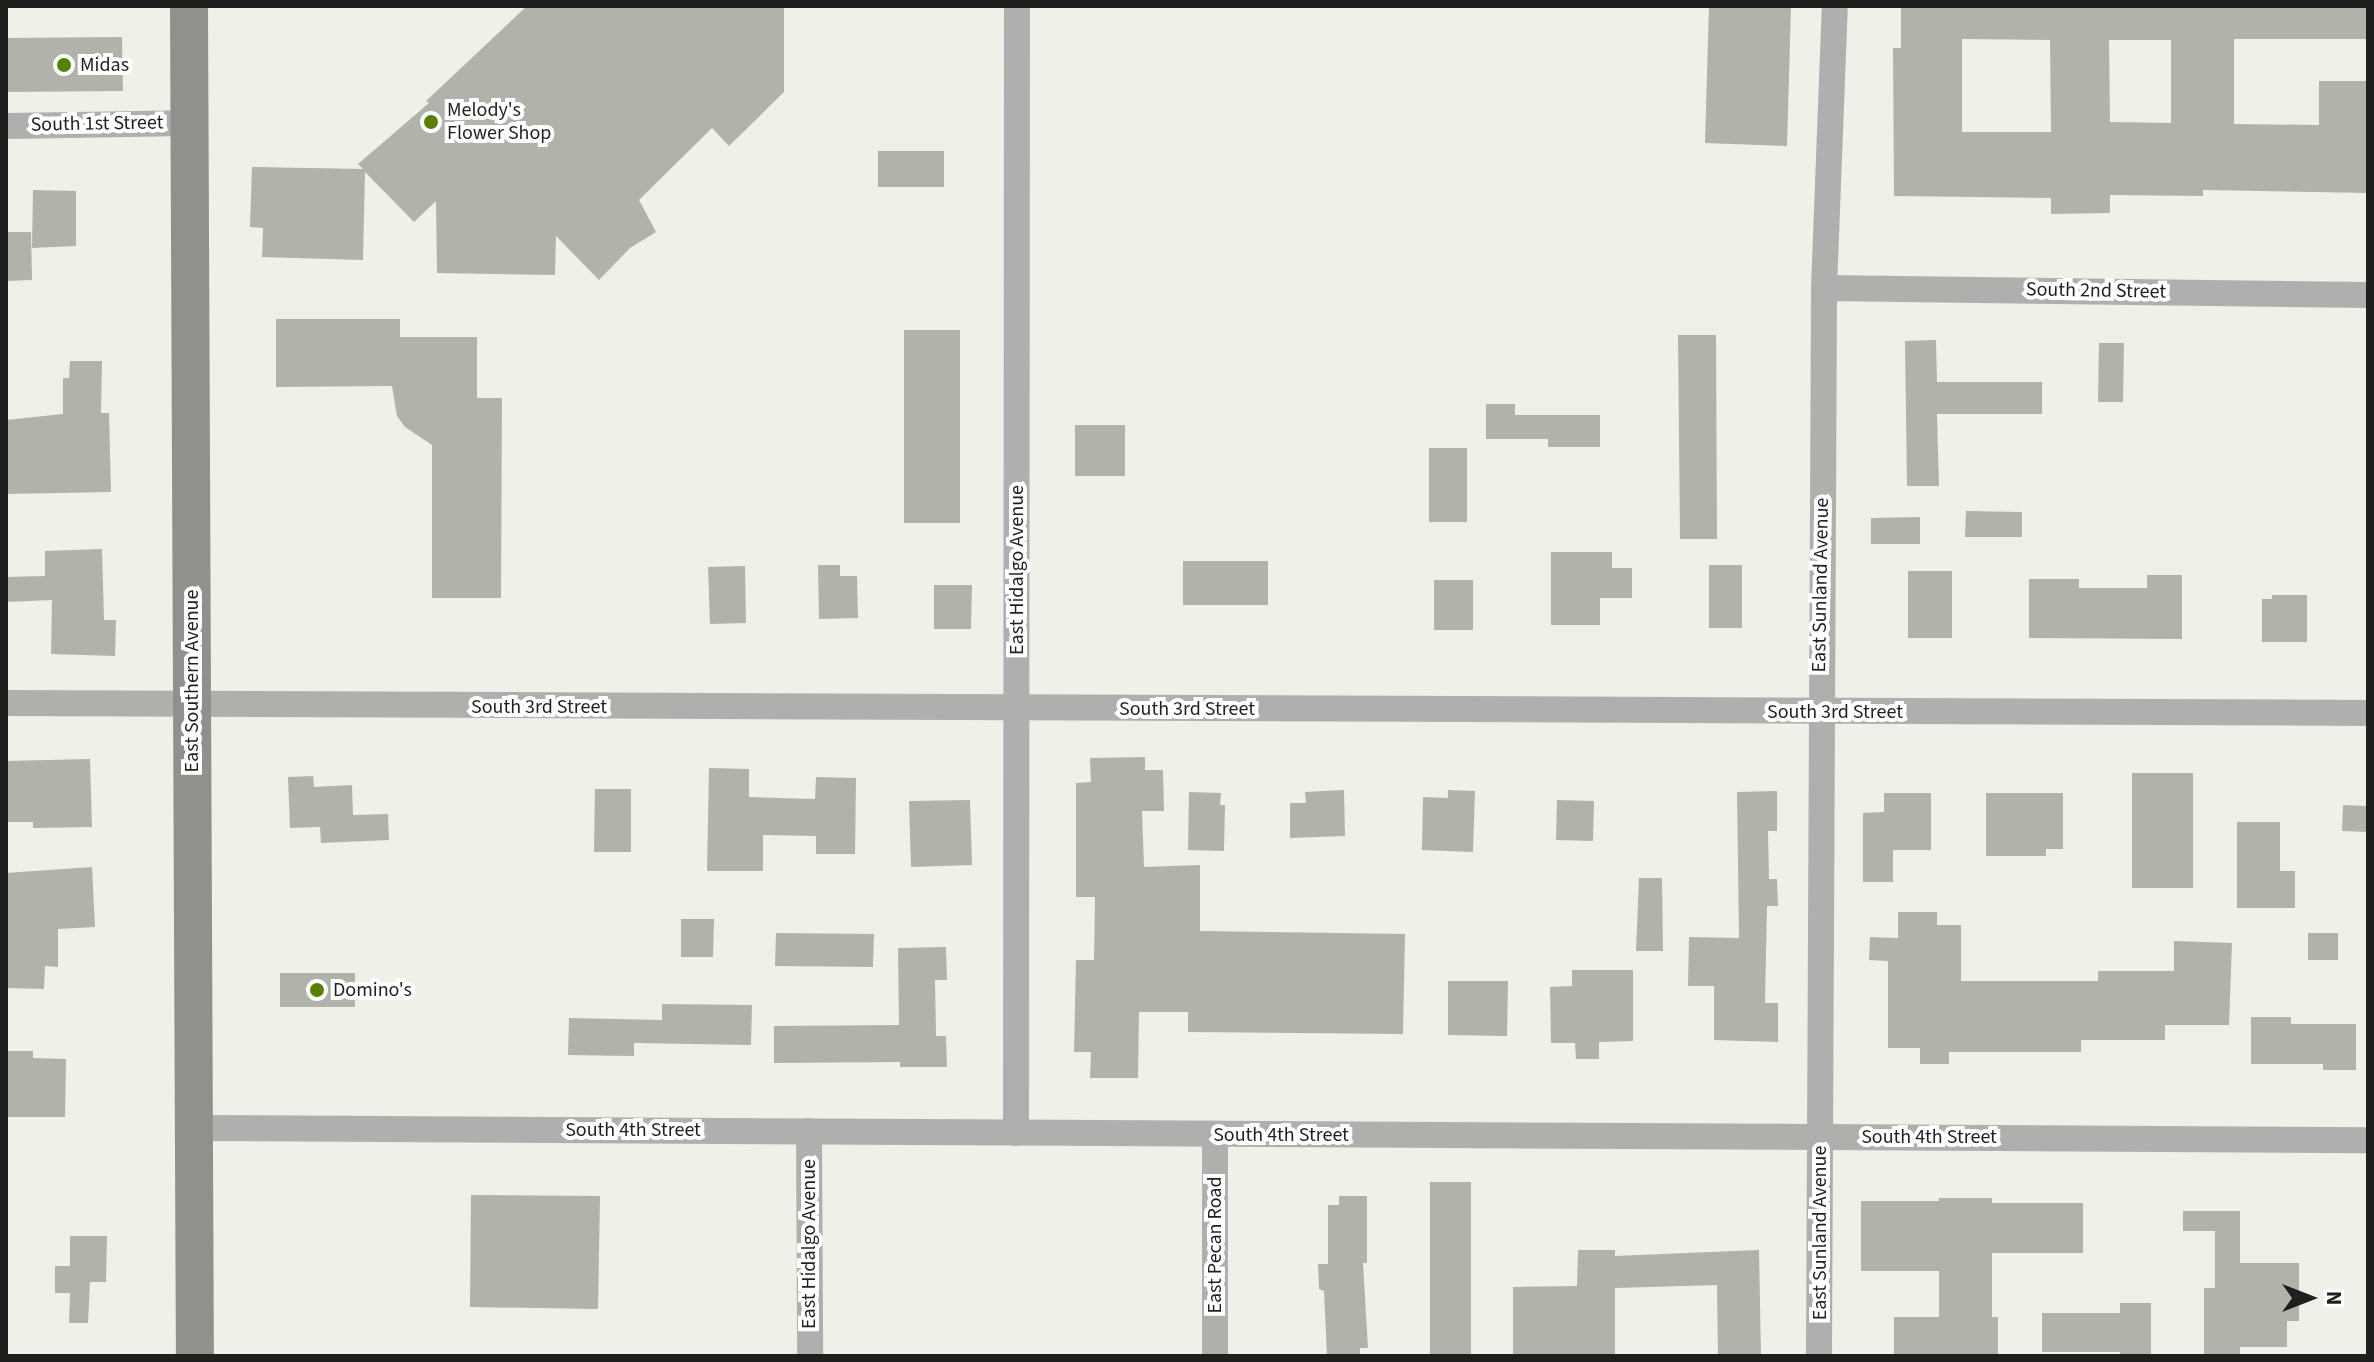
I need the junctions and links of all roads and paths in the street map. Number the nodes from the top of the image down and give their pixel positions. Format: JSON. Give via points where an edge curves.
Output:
{"nodes":[{"id":1,"x":189,"y":6,"type":"edge"},
{"id":2,"x":1017,"y":6,"type":"edge"},
{"id":3,"x":1835,"y":6,"type":"edge"},
{"id":4,"x":189,"y":123,"type":"junction"},
{"id":5,"x":6,"y":126,"type":"edge"},
{"id":6,"x":1824,"y":288,"type":"junction"},
{"id":7,"x":2368,"y":295,"type":"edge"},
{"id":8,"x":6,"y":703,"type":"edge"},
{"id":9,"x":192,"y":706,"type":"junction"},
{"id":10,"x":1017,"y":709,"type":"junction"},
{"id":11,"x":1820,"y":712,"type":"junction"},
{"id":12,"x":2368,"y":713,"type":"edge"},
{"id":13,"x":195,"y":1128,"type":"junction"},
{"id":14,"x":809,"y":1131,"type":"junction"},
{"id":15,"x":1016,"y":1133,"type":"junction"},
{"id":16,"x":1215,"y":1135,"type":"junction"},
{"id":17,"x":1821,"y":1136,"type":"junction"},
{"id":18,"x":2368,"y":1140,"type":"edge"},
{"id":19,"x":195,"y":1356,"type":"edge"},
{"id":20,"x":810,"y":1356,"type":"edge"},
{"id":21,"x":1215,"y":1356,"type":"edge"},
{"id":22,"x":1819,"y":1356,"type":"edge"}],
"edges":[{"from":1,"to":4,"type":"main road","name":"East Southern Avenue"},
{"from":2,"to":10,"type":"street","name":"East Hidalgo Avenue"},
{"from":3,"to":6,"type":"street","name":"East Sunland Avenue"},
{"from":4,"to":5,"type":"street","name":"South 1st Street"},
{"from":4,"to":9,"type":"main road","name":"East Southern Avenue"},
{"from":6,"to":7,"type":"street","name":"South 2nd Street"},
{"from":6,"to":11,"type":"street","name":"East Sunland Avenue"},
{"from":8,"to":9,"type":"street","name":"South 3rd Street"},
{"from":9,"to":10,"type":"street","name":"South 3rd Street"},
{"from":9,"to":13,"type":"main road","name":"East Southern Avenue"},
{"from":10,"to":11,"type":"street","name":"South 3rd Street"},
{"from":10,"to":15,"type":"street","name":"East Hidalgo Avenue"},
{"from":11,"to":12,"type":"street","name":"South 3rd Street"},
{"from":11,"to":17,"type":"street","name":"East Sunland Avenue"},
{"from":13,"to":14,"type":"street","name":"South 4th Street"},
{"from":13,"to":19,"type":"main road","name":"East Southern Avenue"},
{"from":14,"to":15,"type":"street","name":"South 4th Street"},
{"from":14,"to":20,"type":"street","name":"East Hidalgo Avenue"},
{"from":15,"to":16,"type":"street","name":"South 4th Street"},
{"from":16,"to":17,"type":"street","name":"South 4th Street"},
{"from":16,"to":21,"type":"street","name":"East Pecan Road"},
{"from":17,"to":18,"type":"street","name":"South 4th Street"},
{"from":17,"to":22,"type":"street","name":"East Sunland Avenue"}]}
